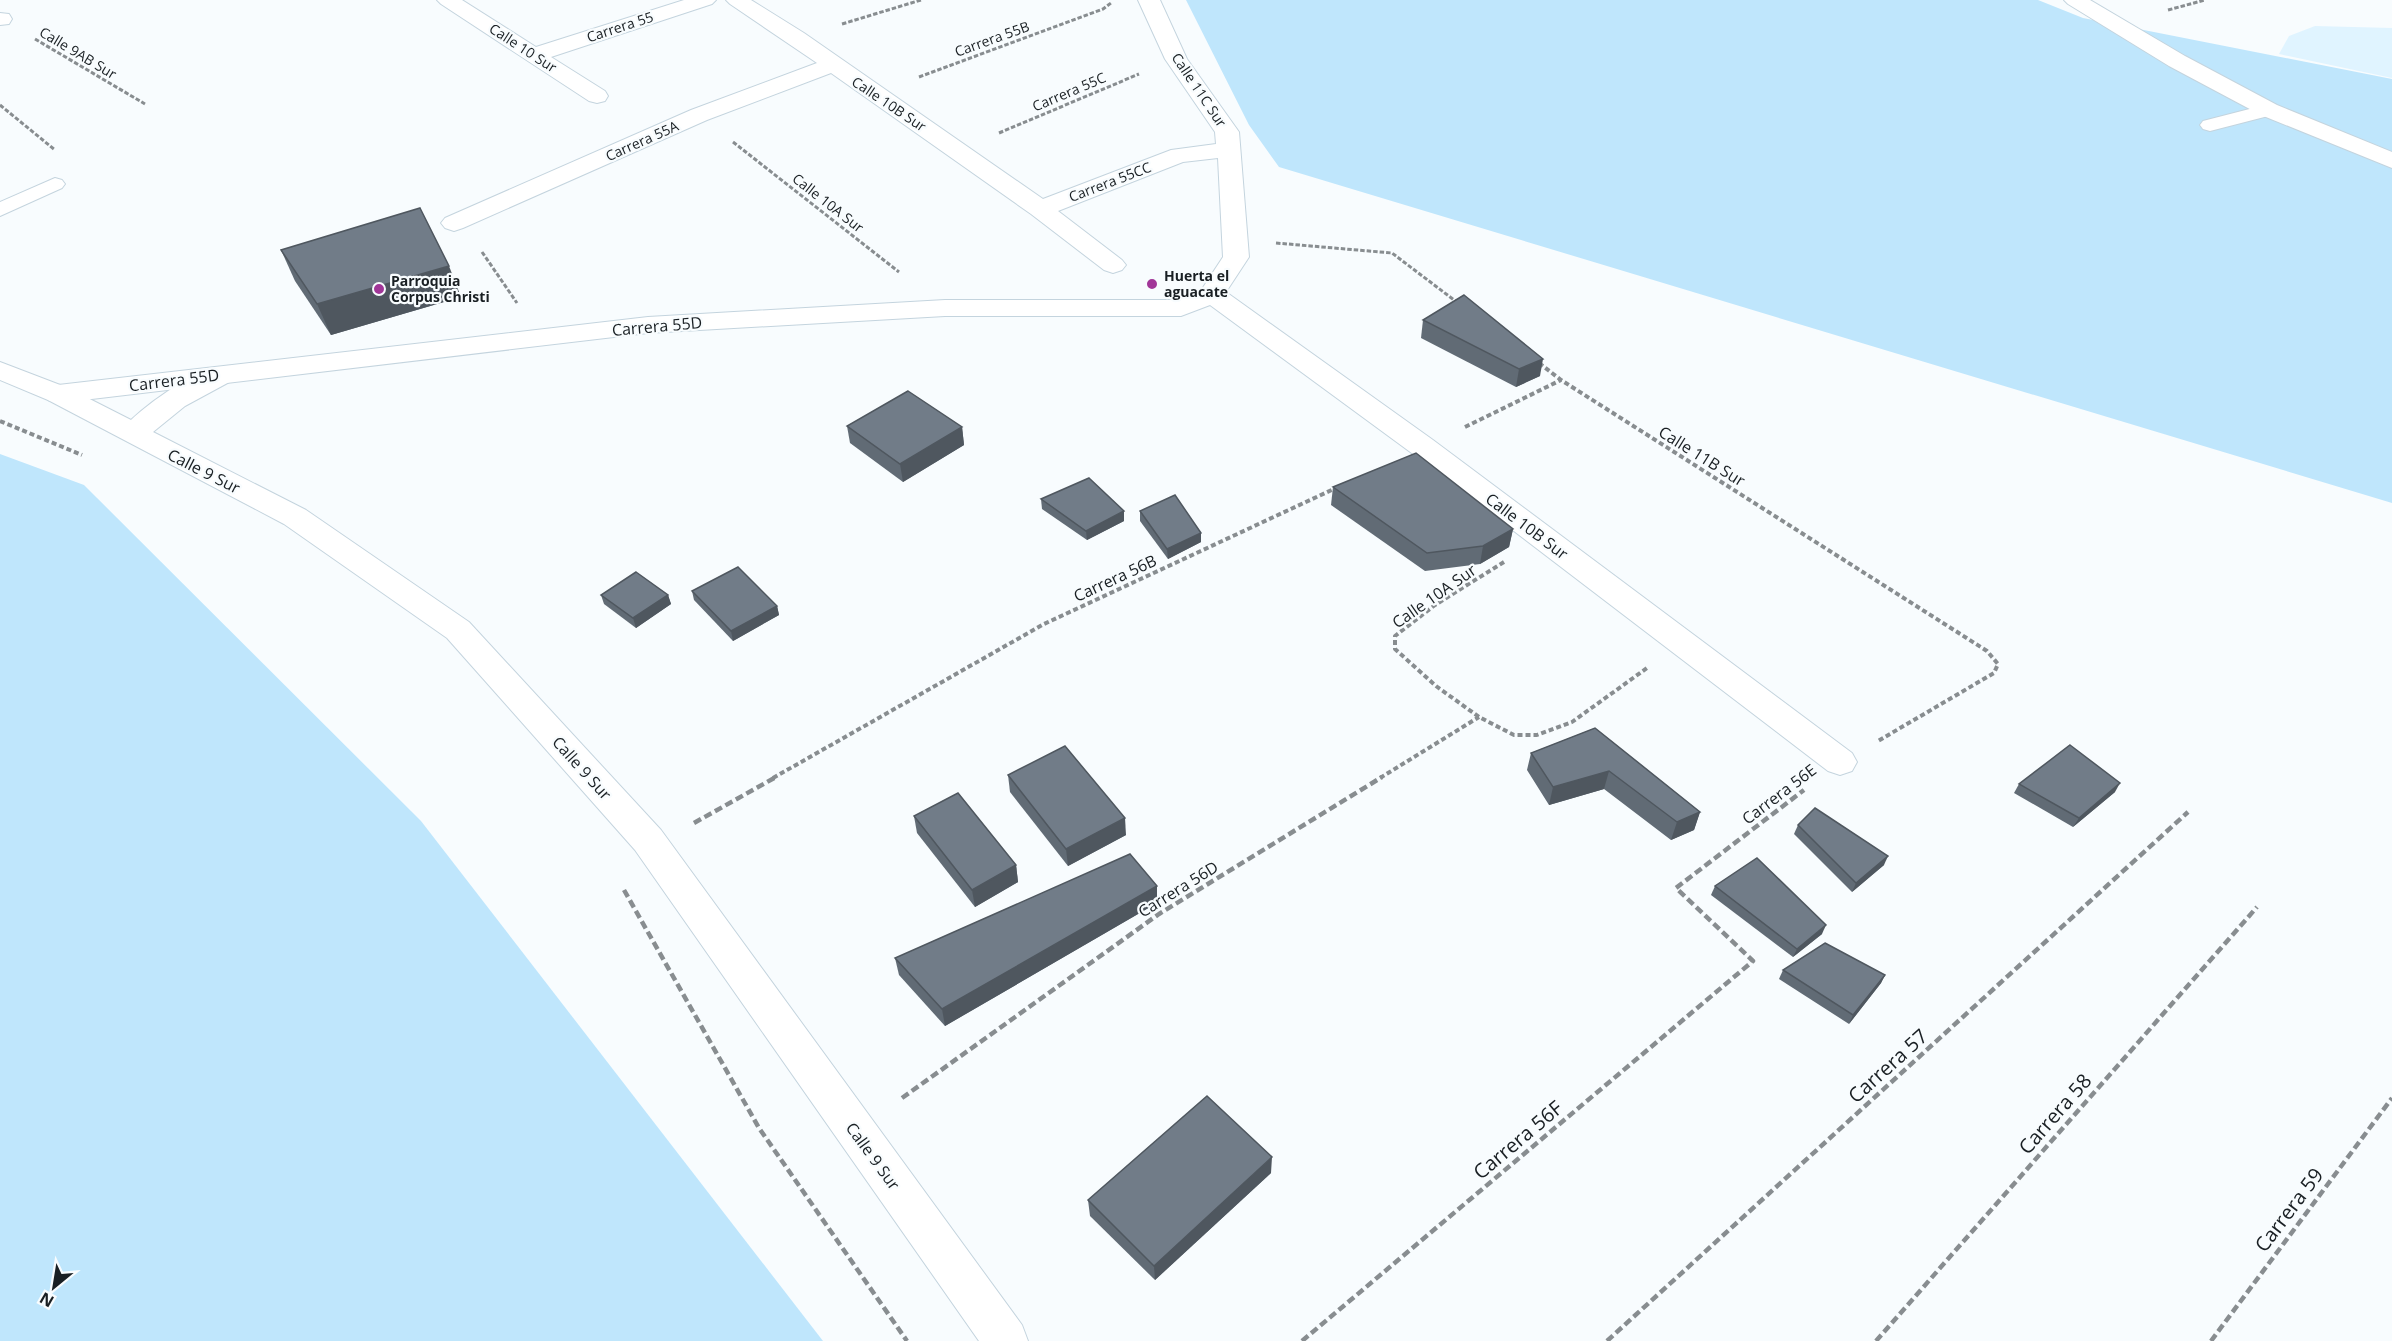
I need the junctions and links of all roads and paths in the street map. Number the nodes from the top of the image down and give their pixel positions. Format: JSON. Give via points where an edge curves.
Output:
{"nodes":[{"id":1,"x":448,"y":0,"type":"edge"},
{"id":2,"x":705,"y":0,"type":"edge"},
{"id":3,"x":737,"y":0,"type":"edge"},
{"id":4,"x":921,"y":0,"type":"edge"},
{"id":5,"x":1114,"y":0,"type":"edge"},
{"id":6,"x":1149,"y":0,"type":"edge"},
{"id":7,"x":2114,"y":1,"type":"edge"},
{"id":8,"x":2080,"y":3,"type":"edge"},
{"id":9,"x":1,"y":19,"type":"edge"},
{"id":10,"x":1163,"y":31,"type":"junction"},
{"id":11,"x":795,"y":38,"type":"junction"},
{"id":12,"x":535,"y":55,"type":"junction"},
{"id":13,"x":832,"y":65,"type":"junction"},
{"id":14,"x":874,"y":94,"type":"junction"},
{"id":15,"x":597,"y":96,"type":"dead end"},
{"id":16,"x":145,"y":104,"type":"dead end"},
{"id":17,"x":0,"y":105,"type":"edge"},
{"id":18,"x":2269,"y":110,"type":"junction"},
{"id":19,"x":699,"y":115,"type":"junction"},
{"id":20,"x":1221,"y":123,"type":"junction"},
{"id":21,"x":2210,"y":125,"type":"dead end"},
{"id":22,"x":957,"y":150,"type":"junction"},
{"id":23,"x":1229,"y":150,"type":"junction"},
{"id":24,"x":56,"y":151,"type":"dead end"},
{"id":25,"x":1179,"y":155,"type":"junction"},
{"id":26,"x":2392,"y":161,"type":"edge"},
{"id":27,"x":55,"y":184,"type":"dead end"},
{"id":28,"x":1040,"y":209,"type":"junction"},
{"id":29,"x":0,"y":210,"type":"edge"},
{"id":30,"x":454,"y":223,"type":"dead end"},
{"id":31,"x":478,"y":248,"type":"dead end"},
{"id":32,"x":1235,"y":248,"type":"junction"},
{"id":33,"x":1113,"y":265,"type":"dead end"},
{"id":34,"x":1212,"y":294,"type":"junction"},
{"id":35,"x":945,"y":308,"type":"junction"},
{"id":36,"x":1467,"y":309,"type":"edge"},
{"id":37,"x":541,"y":338,"type":"junction"},
{"id":38,"x":1533,"y":359,"type":"edge"},
{"id":39,"x":0,"y":370,"type":"edge"},
{"id":40,"x":223,"y":374,"type":"junction"},
{"id":41,"x":1561,"y":380,"type":"junction"},
{"id":42,"x":58,"y":393,"type":"junction"},
{"id":43,"x":0,"y":421,"type":"edge"},
{"id":44,"x":134,"y":435,"type":"junction"},
{"id":45,"x":1424,"y":447,"type":"junction"},
{"id":46,"x":88,"y":457,"type":"dead end"},
{"id":47,"x":1337,"y":488,"type":"edge"},
{"id":48,"x":1543,"y":538,"type":"junction"},
{"id":49,"x":1682,"y":643,"type":"junction"},
{"id":50,"x":1994,"y":673,"type":"joint"},
{"id":51,"x":1479,"y":717,"type":"junction"},
{"id":52,"x":1840,"y":762,"type":"junction"},
{"id":53,"x":2188,"y":812,"type":"dead end"},
{"id":54,"x":694,"y":823,"type":"dead end"},
{"id":55,"x":618,"y":880,"type":"dead end"},
{"id":56,"x":2257,"y":907,"type":"dead end"},
{"id":57,"x":1753,"y":961,"type":"joint"},
{"id":58,"x":902,"y":1098,"type":"dead end"},
{"id":59,"x":2392,"y":1098,"type":"edge"},
{"id":60,"x":908,"y":1341,"type":"edge"},
{"id":61,"x":1006,"y":1341,"type":"edge"},
{"id":62,"x":1302,"y":1341,"type":"edge"},
{"id":63,"x":1607,"y":1341,"type":"edge"},
{"id":64,"x":1876,"y":1341,"type":"edge"},
{"id":65,"x":2211,"y":1341,"type":"edge"}],
"edges":[{"from":1,"to":12,"type":"street","name":"Calle 10 Sur"},
{"from":2,"to":12,"type":"street","name":"Carrera 55"},
{"from":3,"to":11,"type":"street","name":"Calle 10B Sur"},
{"from":4,"to":11,"type":"path"},
{"from":5,"to":14,"type":"path","name":"Carrera 55B","via":[[1103,9]]},
{"from":6,"to":10,"type":"street","name":"Calle 11C Sur"},
{"from":7,"to":8,"type":"street"},
{"from":8,"to":18,"type":"street"},
{"from":9,"to":16,"type":"path","name":"Calle 9AB Sur"},
{"from":10,"to":20,"type":"street","name":"Calle 11C Sur","via":[[1176,59]]},
{"from":10,"to":22,"type":"path","name":"Carrera 55C","via":[[1152,45],[1154,63],[1144,71]]},
{"from":11,"to":13,"type":"street","name":"Calle 10B Sur"},
{"from":12,"to":15,"type":"street","name":"Calle 10 Sur"},
{"from":13,"to":14,"type":"street","name":"Calle 10B Sur"},
{"from":13,"to":19,"type":"street","name":"Carrera 55A"},
{"from":14,"to":22,"type":"street","name":"Calle 10B Sur"},
{"from":17,"to":24,"type":"path"},
{"from":18,"to":21,"type":"lane"},
{"from":18,"to":26,"type":"street"},
{"from":19,"to":30,"type":"street","name":"Carrera 55A"},
{"from":19,"to":35,"type":"path","name":"Calle 10A Sur"},
{"from":20,"to":23,"type":"street","name":"Calle 11C Sur","via":[[1227,132]]},
{"from":20,"to":25,"type":"street","name":"Carrera 55CC"},
{"from":22,"to":28,"type":"street","name":"Calle 10B Sur"},
{"from":23,"to":25,"type":"street","name":"Carrera 55CC"},
{"from":23,"to":32,"type":"street","name":"Calle 11C Sur"},
{"from":25,"to":28,"type":"street","name":"Carrera 55CC"},
{"from":27,"to":29,"type":"lane"},
{"from":28,"to":33,"type":"street","name":"Calle 10B Sur"},
{"from":31,"to":37,"type":"path"},
{"from":32,"to":34,"type":"street","via":[[1225,277]]},
{"from":32,"to":36,"type":"path","via":[[1392,253]]},
{"from":34,"to":35,"type":"street","name":"Carrera 55D","via":[[1181,308]]},
{"from":34,"to":45,"type":"street","name":"Calle 10B Sur"},
{"from":35,"to":37,"type":"street","name":"Carrera 55D","via":[[648,325]]},
{"from":37,"to":40,"type":"street","name":"Carrera 55D"},
{"from":38,"to":41,"type":"path","name":"Calle 11B Sur"},
{"from":39,"to":42,"type":"street","name":"Calle 9 Sur"},
{"from":40,"to":42,"type":"street","name":"Carrera 55D"},
{"from":40,"to":44,"type":"street","via":[[163,406]]},
{"from":41,"to":45,"type":"path"},
{"from":41,"to":50,"type":"path","name":"Calle 11B Sur","via":[[1987,651],[1998,664]]},
{"from":42,"to":44,"type":"street","name":"Calle 9 Sur"},
{"from":43,"to":46,"type":"path"},
{"from":44,"to":61,"type":"street","name":"Calle 9 Sur","via":[[295,517],[458,630],[648,840]]},
{"from":45,"to":48,"type":"street","name":"Calle 10B Sur"},
{"from":47,"to":54,"type":"path","name":"Carrera 56B","via":[[1044,624]]},
{"from":48,"to":49,"type":"street","name":"Calle 10B Sur"},
{"from":48,"to":51,"type":"path","name":"Calle 10A Sur","via":[[1435,605],[1395,636],[1395,649]]},
{"from":49,"to":51,"type":"path","name":"Calle 10A Sur","via":[[1572,722],[1537,735],[1514,735]]},
{"from":49,"to":52,"type":"street","name":"Calle 10B Sur"},
{"from":50,"to":52,"type":"path","name":"Carrera 56E"},
{"from":51,"to":58,"type":"path","name":"Carrera 56D","via":[[1159,914]]},
{"from":52,"to":57,"type":"path","name":"Carrera 56E","via":[[1676,888]]},
{"from":53,"to":63,"type":"path","name":"Carrera 57"},
{"from":55,"to":60,"type":"path","via":[[759,1128]]},
{"from":56,"to":64,"type":"path","name":"Carrera 58"},
{"from":57,"to":62,"type":"path","name":"Carrera 56F"},
{"from":59,"to":65,"type":"path","name":"Carrera 59"}]}
